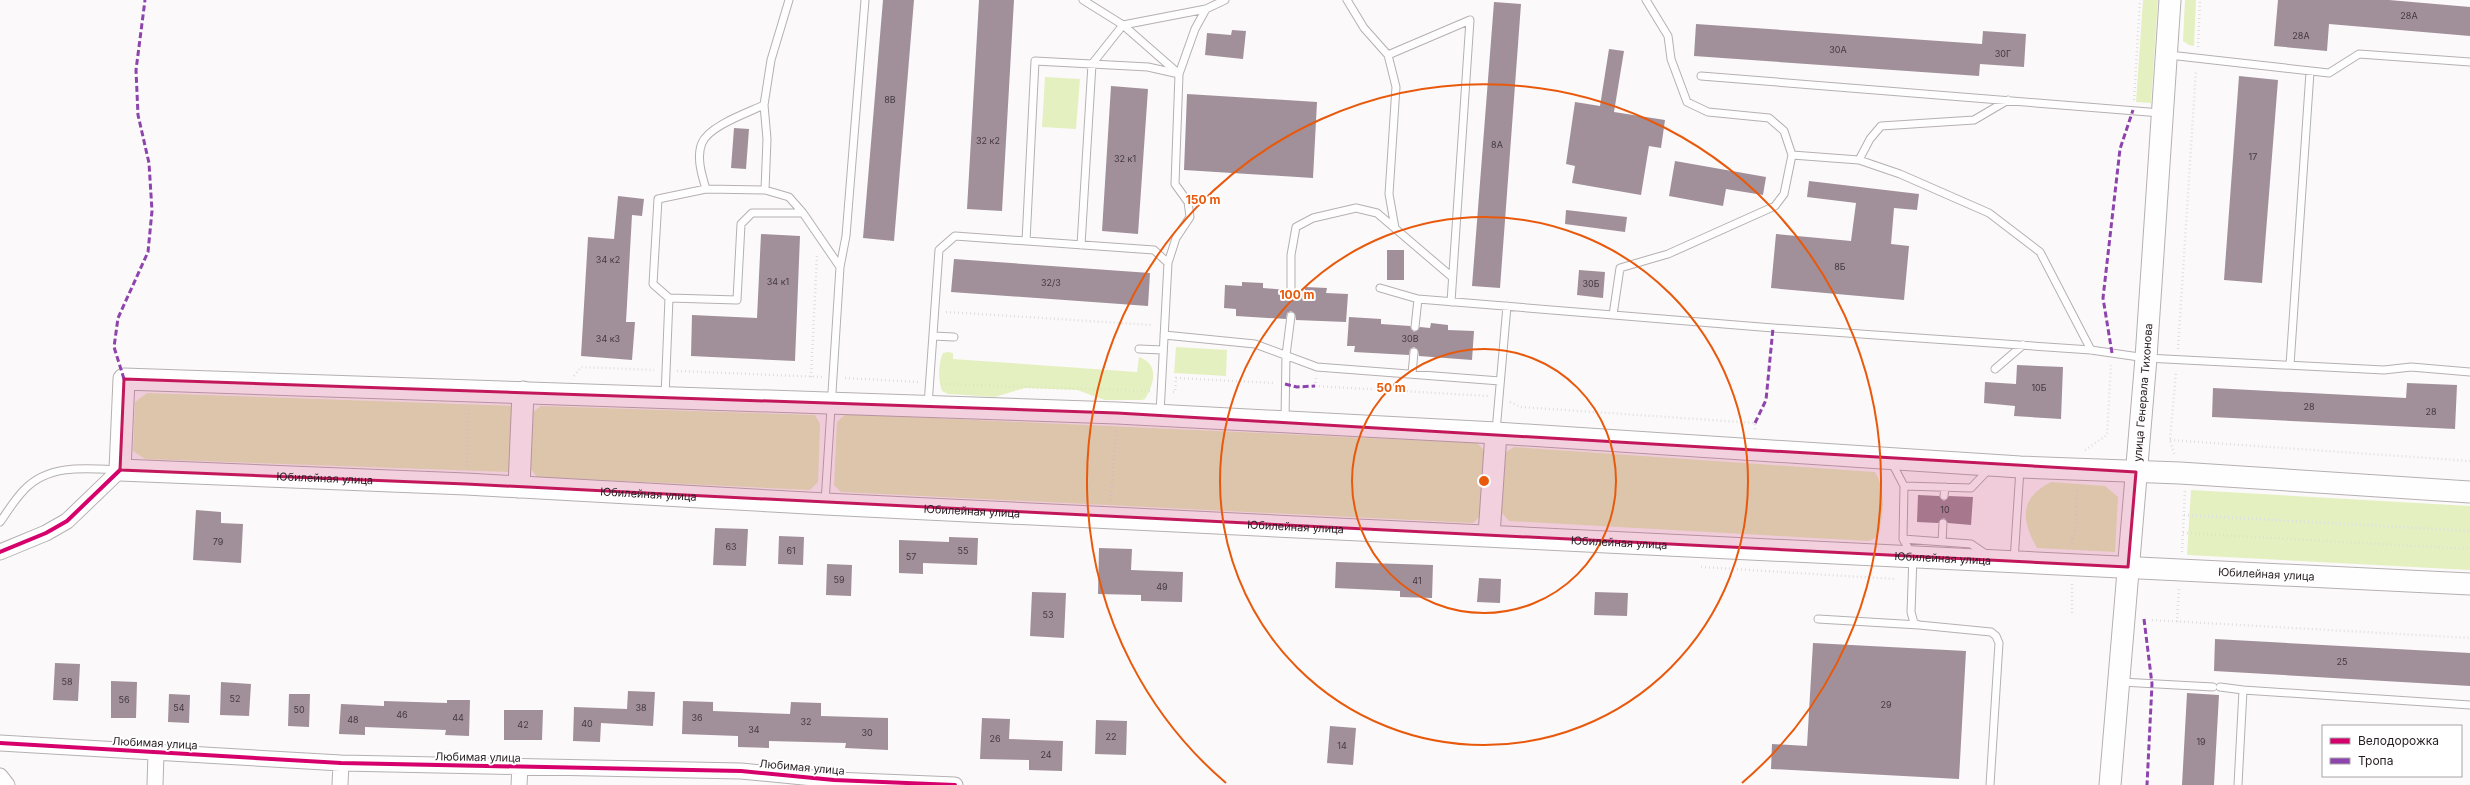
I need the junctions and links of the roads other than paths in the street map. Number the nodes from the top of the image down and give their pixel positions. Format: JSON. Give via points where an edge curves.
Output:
{"nodes":[{"id":1,"x":789,"y":0,"type":"edge"},
{"id":2,"x":865,"y":0,"type":"edge"},
{"id":3,"x":1083,"y":0,"type":"edge"},
{"id":4,"x":1225,"y":0,"type":"edge"},
{"id":5,"x":1347,"y":0,"type":"edge"},
{"id":6,"x":1646,"y":0,"type":"edge"},
{"id":7,"x":2170,"y":0,"type":"edge"},
{"id":8,"x":1206,"y":9,"type":"junction"},
{"id":9,"x":1123,"y":25,"type":"junction"},
{"id":10,"x":1388,"y":55,"type":"junction"},
{"id":11,"x":2167,"y":55,"type":"junction"},
{"id":12,"x":2470,"y":62,"type":"edge"},
{"id":13,"x":1092,"y":64,"type":"junction"},
{"id":14,"x":2310,"y":72,"type":"junction"},
{"id":15,"x":1179,"y":74,"type":"junction"},
{"id":16,"x":1700,"y":76,"type":"dead end"},
{"id":17,"x":2008,"y":100,"type":"junction"},
{"id":18,"x":764,"y":105,"type":"junction"},
{"id":19,"x":2163,"y":113,"type":"junction"},
{"id":20,"x":1792,"y":155,"type":"junction"},
{"id":21,"x":1860,"y":160,"type":"junction"},
{"id":22,"x":706,"y":189,"type":"junction"},
{"id":23,"x":765,"y":190,"type":"junction"},
{"id":24,"x":803,"y":213,"type":"junction"},
{"id":25,"x":1395,"y":228,"type":"junction"},
{"id":26,"x":1026,"y":241,"type":"junction"},
{"id":27,"x":1081,"y":245,"type":"junction"},
{"id":28,"x":1168,"y":263,"type":"junction"},
{"id":29,"x":840,"y":267,"type":"junction"},
{"id":30,"x":1452,"y":276,"type":"junction"},
{"id":31,"x":1380,"y":288,"type":"dead end"},
{"id":32,"x":1292,"y":290,"type":"dead end"},
{"id":33,"x":669,"y":298,"type":"junction"},
{"id":34,"x":1418,"y":299,"type":"junction"},
{"id":35,"x":1450,"y":302,"type":"junction"},
{"id":36,"x":1507,"y":306,"type":"junction"},
{"id":37,"x":1613,"y":315,"type":"junction"},
{"id":38,"x":1291,"y":316,"type":"dead end"},
{"id":39,"x":1415,"y":327,"type":"dead end"},
{"id":40,"x":1164,"y":335,"type":"junction"},
{"id":41,"x":933,"y":336,"type":"junction"},
{"id":42,"x":954,"y":337,"type":"dead end"},
{"id":43,"x":2023,"y":345,"type":"junction"},
{"id":44,"x":1139,"y":349,"type":"dead end"},
{"id":45,"x":1163,"y":350,"type":"junction"},
{"id":46,"x":2091,"y":350,"type":"junction"},
{"id":47,"x":1414,"y":352,"type":"dead end"},
{"id":48,"x":1286,"y":355,"type":"junction"},
{"id":49,"x":2146,"y":358,"type":"junction"},
{"id":50,"x":2290,"y":365,"type":"junction"},
{"id":51,"x":1996,"y":369,"type":"dead end"},
{"id":52,"x":2470,"y":372,"type":"edge"},
{"id":53,"x":1412,"y":374,"type":"junction"},
{"id":54,"x":1500,"y":381,"type":"junction"},
{"id":55,"x":523,"y":392,"type":"junction"},
{"id":56,"x":664,"y":398,"type":"junction"},
{"id":57,"x":830,"y":402,"type":"junction"},
{"id":58,"x":928,"y":407,"type":"junction"},
{"id":59,"x":1160,"y":415,"type":"junction"},
{"id":60,"x":1285,"y":422,"type":"junction"},
{"id":61,"x":1496,"y":433,"type":"junction"},
{"id":62,"x":1890,"y":459,"type":"junction"},
{"id":63,"x":1992,"y":466,"type":"junction"},
{"id":64,"x":2020,"y":467,"type":"junction"},
{"id":65,"x":120,"y":470,"type":"junction"},
{"id":66,"x":2136,"y":472,"type":"junction"},
{"id":67,"x":1904,"y":486,"type":"junction"},
{"id":68,"x":518,"y":487,"type":"junction"},
{"id":69,"x":1945,"y":487,"type":"junction"},
{"id":70,"x":2470,"y":492,"type":"edge"},
{"id":71,"x":1944,"y":496,"type":"dead end"},
{"id":72,"x":825,"y":504,"type":"junction"},
{"id":73,"x":0,"y":522,"type":"edge"},
{"id":74,"x":1943,"y":523,"type":"dead end"},
{"id":75,"x":1489,"y":535,"type":"junction"},
{"id":76,"x":1942,"y":542,"type":"junction"},
{"id":77,"x":1908,"y":548,"type":"junction"},
{"id":78,"x":0,"y":552,"type":"edge"},
{"id":79,"x":2004,"y":561,"type":"junction"},
{"id":80,"x":2128,"y":567,"type":"junction"},
{"id":81,"x":2470,"y":584,"type":"edge"},
{"id":82,"x":1818,"y":620,"type":"dead end"},
{"id":83,"x":1919,"y":625,"type":"junction"},
{"id":84,"x":2118,"y":681,"type":"junction"},
{"id":85,"x":2243,"y":690,"type":"junction"},
{"id":86,"x":2470,"y":705,"type":"edge"},
{"id":87,"x":0,"y":743,"type":"edge"},
{"id":88,"x":156,"y":753,"type":"junction"},
{"id":89,"x":341,"y":764,"type":"junction"},
{"id":90,"x":520,"y":767,"type":"junction"},
{"id":91,"x":0,"y":776,"type":"edge"},
{"id":92,"x":741,"y":778,"type":"edge"},
{"id":93,"x":7,"y":785,"type":"edge"},
{"id":94,"x":155,"y":785,"type":"edge"},
{"id":95,"x":340,"y":785,"type":"edge"},
{"id":96,"x":520,"y":785,"type":"edge"},
{"id":97,"x":955,"y":785,"type":"edge"},
{"id":98,"x":1990,"y":785,"type":"edge"},
{"id":99,"x":2110,"y":785,"type":"edge"},
{"id":100,"x":2238,"y":785,"type":"edge"}],
"edges":[{"from":1,"to":18,"type":"lane","via":[[771,60]]},
{"from":2,"to":29,"type":"lane","via":[[846,236]]},
{"from":3,"to":9,"type":"lane"},
{"from":4,"to":8,"type":"lane"},
{"from":5,"to":10,"type":"lane","via":[[1364,28]]},
{"from":6,"to":20,"type":"lane","via":[[1668,36],[1671,59],[1687,102],[1708,112],[1769,118],[1784,131]]},
{"from":7,"to":11,"type":"main road","name":"улица Генерала Тихонова"},
{"from":8,"to":9,"type":"lane"},
{"from":8,"to":15,"type":"lane","via":[[1195,29]]},
{"from":9,"to":13,"type":"lane"},
{"from":9,"to":15,"type":"lane"},
{"from":10,"to":25,"type":"lane","via":[[1396,87],[1389,194]]},
{"from":10,"to":30,"type":"lane","via":[[1470,20]]},
{"from":11,"to":14,"type":"lane"},
{"from":11,"to":19,"type":"main road","name":"улица Генерала Тихонова"},
{"from":12,"to":14,"type":"lane","via":[[2359,54],[2329,73]]},
{"from":13,"to":15,"type":"lane","via":[[1148,67]]},
{"from":13,"to":26,"type":"lane","via":[[1035,61]]},
{"from":13,"to":27,"type":"lane"},
{"from":14,"to":50,"type":"lane"},
{"from":15,"to":28,"type":"lane","via":[[1175,184],[1188,202],[1190,217],[1176,238]]},
{"from":16,"to":17,"type":"lane"},
{"from":17,"to":19,"type":"lane"},
{"from":17,"to":21,"type":"lane","via":[[1974,120],[1881,126],[1870,139]]},
{"from":18,"to":22,"type":"lane","via":[[714,129],[702,143],[700,167]]},
{"from":18,"to":23,"type":"lane","via":[[767,139]]},
{"from":19,"to":49,"type":"main road","name":"улица Генерала Тихонова"},
{"from":20,"to":21,"type":"lane"},
{"from":20,"to":37,"type":"lane","via":[[1784,194],[1775,206],[1668,254],[1620,268]]},
{"from":21,"to":46,"type":"lane","via":[[1900,174],[1989,213],[2018,233],[2040,252]]},
{"from":22,"to":23,"type":"lane"},
{"from":22,"to":33,"type":"lane","via":[[658,199],[653,284]]},
{"from":23,"to":24,"type":"lane","via":[[789,197]]},
{"from":24,"to":29,"type":"lane"},
{"from":24,"to":33,"type":"lane","via":[[752,213],[741,224],[737,300]]},
{"from":25,"to":30,"type":"lane"},
{"from":25,"to":32,"type":"lane","via":[[1377,214],[1356,208],[1313,218],[1296,227],[1291,255]]},
{"from":26,"to":27,"type":"lane"},
{"from":26,"to":41,"type":"lane","via":[[955,236],[939,250]]},
{"from":27,"to":28,"type":"lane","via":[[1154,250]]},
{"from":28,"to":40,"type":"lane"},
{"from":29,"to":57,"type":"lane"},
{"from":30,"to":35,"type":"lane"},
{"from":31,"to":34,"type":"lane"},
{"from":33,"to":56,"type":"lane"},
{"from":34,"to":35,"type":"lane"},
{"from":34,"to":39,"type":"lane"},
{"from":35,"to":36,"type":"lane"},
{"from":36,"to":37,"type":"lane"},
{"from":36,"to":54,"type":"lane"},
{"from":37,"to":43,"type":"lane"},
{"from":38,"to":48,"type":"lane"},
{"from":40,"to":45,"type":"lane"},
{"from":40,"to":48,"type":"lane","via":[[1255,344]]},
{"from":41,"to":42,"type":"lane"},
{"from":41,"to":58,"type":"lane"},
{"from":43,"to":46,"type":"lane"},
{"from":43,"to":51,"type":"lane"},
{"from":44,"to":45,"type":"lane"},
{"from":45,"to":59,"type":"lane"},
{"from":46,"to":49,"type":"lane"},
{"from":47,"to":53,"type":"lane"},
{"from":48,"to":53,"type":"lane","via":[[1317,367]]},
{"from":48,"to":60,"type":"lane"},
{"from":49,"to":50,"type":"lane"},
{"from":49,"to":66,"type":"main road","name":"улица Генерала Тихонова"},
{"from":50,"to":52,"type":"lane","via":[[2384,370],[2411,367]]},
{"from":53,"to":54,"type":"lane"},
{"from":54,"to":61,"type":"lane"},
{"from":55,"to":56,"type":"main road"},
{"from":55,"to":65,"type":"main road","via":[[124,379]]},
{"from":55,"to":68,"type":"main road"},
{"from":56,"to":57,"type":"main road"},
{"from":57,"to":58,"type":"main road"},
{"from":57,"to":72,"type":"lane"},
{"from":58,"to":59,"type":"main road"},
{"from":59,"to":60,"type":"main road"},
{"from":60,"to":61,"type":"main road"},
{"from":61,"to":62,"type":"main road"},
{"from":61,"to":75,"type":"main road"},
{"from":62,"to":63,"type":"main road"},
{"from":62,"to":67,"type":"lane"},
{"from":63,"to":64,"type":"main road"},
{"from":63,"to":69,"type":"lane","via":[[1971,488]]},
{"from":64,"to":66,"type":"main road"},
{"from":64,"to":79,"type":"lane"},
{"from":65,"to":68,"type":"main road","name":"Юбилейная улица"},
{"from":65,"to":73,"type":"lane","via":[[83,468],[50,472],[25,489]]},
{"from":65,"to":78,"type":"street","via":[[67,521],[46,533]]},
{"from":66,"to":70,"type":"main road"},
{"from":66,"to":80,"type":"main road","name":"улица Генерала Тихонова"},
{"from":67,"to":69,"type":"lane"},
{"from":67,"to":77,"type":"lane"},
{"from":68,"to":72,"type":"main road","name":"Юбилейная улица"},
{"from":69,"to":71,"type":"lane"},
{"from":72,"to":75,"type":"main road","name":"Юбилейная улица"},
{"from":74,"to":76,"type":"lane"},
{"from":75,"to":77,"type":"main road","name":"Юбилейная улица"},
{"from":76,"to":77,"type":"lane"},
{"from":76,"to":79,"type":"lane","via":[[1971,544]]},
{"from":77,"to":79,"type":"main road","name":"Юбилейная улица"},
{"from":77,"to":83,"type":"lane","via":[[1912,612],[1914,623]]},
{"from":79,"to":80,"type":"main road","name":"Юбилейная улица"},
{"from":80,"to":81,"type":"main road","name":"Юбилейная улица"},
{"from":80,"to":84,"type":"main road","name":"улица Генерала Тихонова"},
{"from":82,"to":83,"type":"lane"},
{"from":83,"to":98,"type":"lane","via":[[1983,630],[1996,636],[1998,643]]},
{"from":84,"to":85,"type":"lane"},
{"from":84,"to":99,"type":"main road","name":"улица Генерала Тихонова"},
{"from":85,"to":86,"type":"lane"},
{"from":85,"to":100,"type":"lane"},
{"from":87,"to":88,"type":"street","name":"Любимая улица"},
{"from":88,"to":89,"type":"street","name":"Любимая улица"},
{"from":88,"to":94,"type":"street"},
{"from":89,"to":90,"type":"street","name":"Любимая улица"},
{"from":89,"to":95,"type":"street"},
{"from":90,"to":92,"type":"street","name":"Любимая улица"},
{"from":90,"to":96,"type":"street"},
{"from":91,"to":93,"type":"street"},
{"from":92,"to":97,"type":"street","name":"Любимая улица"}]}
